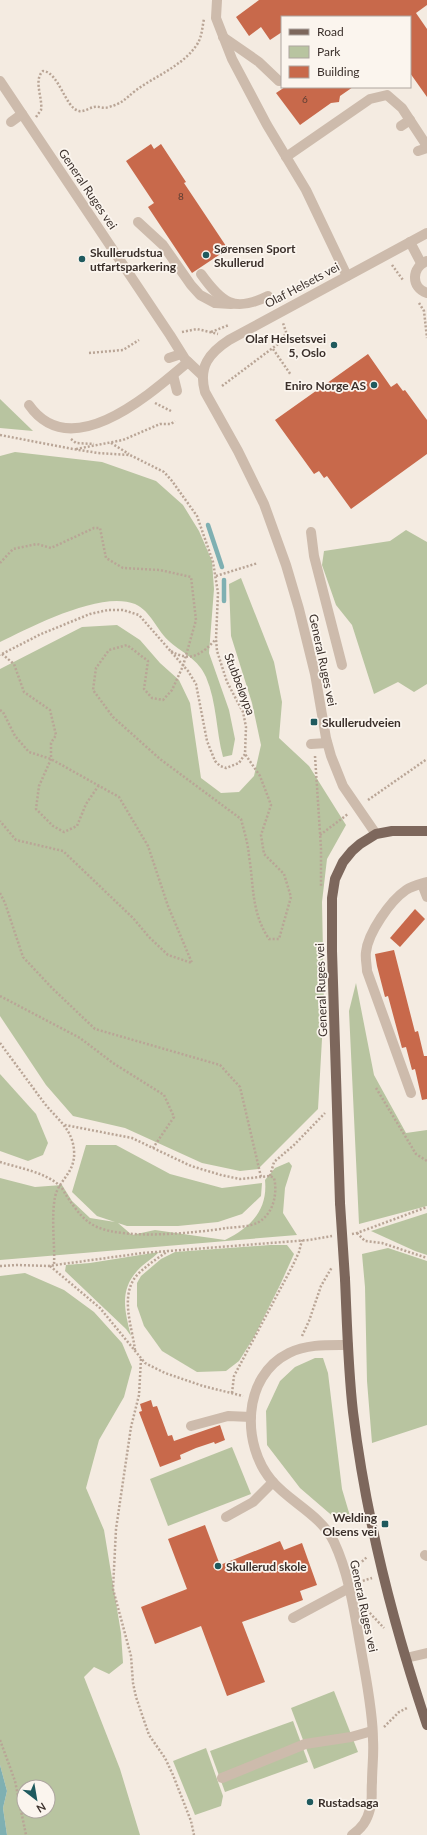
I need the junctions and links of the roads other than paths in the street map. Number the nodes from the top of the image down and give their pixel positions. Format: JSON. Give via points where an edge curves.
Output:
{"nodes":[{"id":1,"x":217,"y":0,"type":"edge"},
{"id":2,"x":223,"y":37,"type":"junction"},
{"id":3,"x":0,"y":81,"type":"edge"},
{"id":4,"x":279,"y":81,"type":"dead end"},
{"id":5,"x":24,"y":118,"type":"junction"},
{"id":6,"x":410,"y":120,"type":"junction"},
{"id":7,"x":11,"y":122,"type":"dead end"},
{"id":8,"x":401,"y":126,"type":"dead end"},
{"id":9,"x":424,"y":148,"type":"edge"},
{"id":10,"x":286,"y":157,"type":"junction"},
{"id":11,"x":138,"y":222,"type":"dead end"},
{"id":12,"x":427,"y":233,"type":"edge"},
{"id":13,"x":410,"y":242,"type":"junction"},
{"id":14,"x":424,"y":262,"type":"edge"},
{"id":15,"x":201,"y":274,"type":"dead end"},
{"id":16,"x":347,"y":276,"type":"junction"},
{"id":17,"x":427,"y":293,"type":"edge"},
{"id":18,"x":231,"y":304,"type":"junction"},
{"id":19,"x":278,"y":313,"type":"junction"},
{"id":20,"x":181,"y":354,"type":"junction"},
{"id":21,"x":169,"y":358,"type":"dead end"},
{"id":22,"x":188,"y":362,"type":"junction"},
{"id":23,"x":174,"y":375,"type":"junction"},
{"id":24,"x":202,"y":375,"type":"junction"},
{"id":25,"x":177,"y":392,"type":"dead end"},
{"id":26,"x":29,"y":405,"type":"dead end"},
{"id":27,"x":311,"y":532,"type":"dead end"},
{"id":28,"x":342,"y":665,"type":"dead end"},
{"id":29,"x":327,"y":744,"type":"junction"},
{"id":30,"x":313,"y":748,"type":"road end"},
{"id":31,"x":427,"y":831,"type":"edge"},
{"id":32,"x":376,"y":834,"type":"junction"},
{"id":33,"x":425,"y":883,"type":"edge"},
{"id":34,"x":427,"y":897,"type":"edge"},
{"id":35,"x":411,"y":1093,"type":"dead end"},
{"id":36,"x":348,"y":1344,"type":"junction"},
{"id":37,"x":251,"y":1417,"type":"junction"},
{"id":38,"x":192,"y":1426,"type":"dead end"},
{"id":39,"x":273,"y":1482,"type":"junction"},
{"id":40,"x":226,"y":1517,"type":"dead end"},
{"id":41,"x":349,"y":1588,"type":"junction"},
{"id":42,"x":293,"y":1618,"type":"dead end"},
{"id":43,"x":427,"y":1653,"type":"edge"},
{"id":44,"x":406,"y":1658,"type":"junction"},
{"id":45,"x":427,"y":1725,"type":"edge"},
{"id":46,"x":373,"y":1735,"type":"junction"},
{"id":47,"x":222,"y":1778,"type":"dead end"},
{"id":48,"x":352,"y":1835,"type":"edge"}],
"edges":[{"from":1,"to":2,"type":"street","via":[[216,18]]},
{"from":2,"to":4,"type":"street","via":[[259,62]]},
{"from":2,"to":10,"type":"street","via":[[232,59]]},
{"from":3,"to":5,"type":"street","name":"General Ruges vei"},
{"from":5,"to":7,"type":"street"},
{"from":5,"to":20,"type":"street","name":"General Ruges vei"},
{"from":6,"to":8,"type":"street"},
{"from":6,"to":9,"type":"street"},
{"from":6,"to":10,"type":"street","via":[[402,108],[387,95],[370,99]]},
{"from":10,"to":16,"type":"street","via":[[306,190]]},
{"from":11,"to":18,"type":"street","via":[[163,245],[200,295],[215,303]]},
{"from":12,"to":13,"type":"street","name":"Olaf Helsets vei"},
{"from":13,"to":14,"type":"street"},
{"from":13,"to":16,"type":"street","name":"Olaf Helsets vei"},
{"from":14,"to":17,"type":"street","via":[[416,271],[415,280],[419,288]]},
{"from":15,"to":18,"type":"street","via":[[217,293]]},
{"from":16,"to":19,"type":"street","name":"Olaf Helsets vei"},
{"from":18,"to":19,"type":"street","via":[[247,304],[267,294]]},
{"from":19,"to":24,"type":"street","name":"Olaf Helsets vei","via":[[216,350],[209,358]]},
{"from":20,"to":21,"type":"street"},
{"from":20,"to":22,"type":"street","name":"General Ruges vei"},
{"from":22,"to":23,"type":"street"},
{"from":22,"to":24,"type":"street","name":"General Ruges vei"},
{"from":23,"to":25,"type":"street"},
{"from":23,"to":26,"type":"street","via":[[148,396],[89,427],[57,428],[41,419]]},
{"from":24,"to":29,"type":"street","name":"General Ruges vei","via":[[205,392],[256,486],[286,565],[307,637]]},
{"from":27,"to":28,"type":"street","via":[[314,556]]},
{"from":29,"to":30,"type":"street"},
{"from":29,"to":32,"type":"street","name":"General Ruges vei","via":[[343,786]]},
{"from":31,"to":32,"type":"main road","via":[[392,830]]},
{"from":32,"to":36,"type":"main road","name":"General Ruges vei","bridge":true,"via":[[352,851],[339,870],[333,889],[332,951],[340,1203]]},
{"from":33,"to":34,"type":"street"},
{"from":33,"to":35,"type":"street","via":[[407,889],[397,898],[381,918],[368,943],[366,954],[367,971]]},
{"from":36,"to":37,"type":"street","name":"General Ruges vei","via":[[318,1345],[295,1351],[276,1361],[258,1383]]},
{"from":36,"to":44,"type":"main road","name":"General Ruges vei","via":[[354,1413],[365,1486],[383,1573]]},
{"from":37,"to":38,"type":"street","via":[[228,1416]]},
{"from":37,"to":39,"type":"street","name":"General Ruges vei","via":[[255,1450]]},
{"from":39,"to":40,"type":"street","via":[[253,1502]]},
{"from":39,"to":41,"type":"street","name":"General Ruges vei","via":[[324,1527],[340,1557]]},
{"from":41,"to":42,"type":"street"},
{"from":41,"to":46,"type":"street","name":"General Ruges vei"},
{"from":43,"to":44,"type":"street"},
{"from":44,"to":45,"type":"main road","name":"General Ruges vei"},
{"from":46,"to":47,"type":"street","via":[[305,1744]]},
{"from":46,"to":48,"type":"street","name":"General Ruges vei","via":[[371,1808],[362,1828]]}]}
